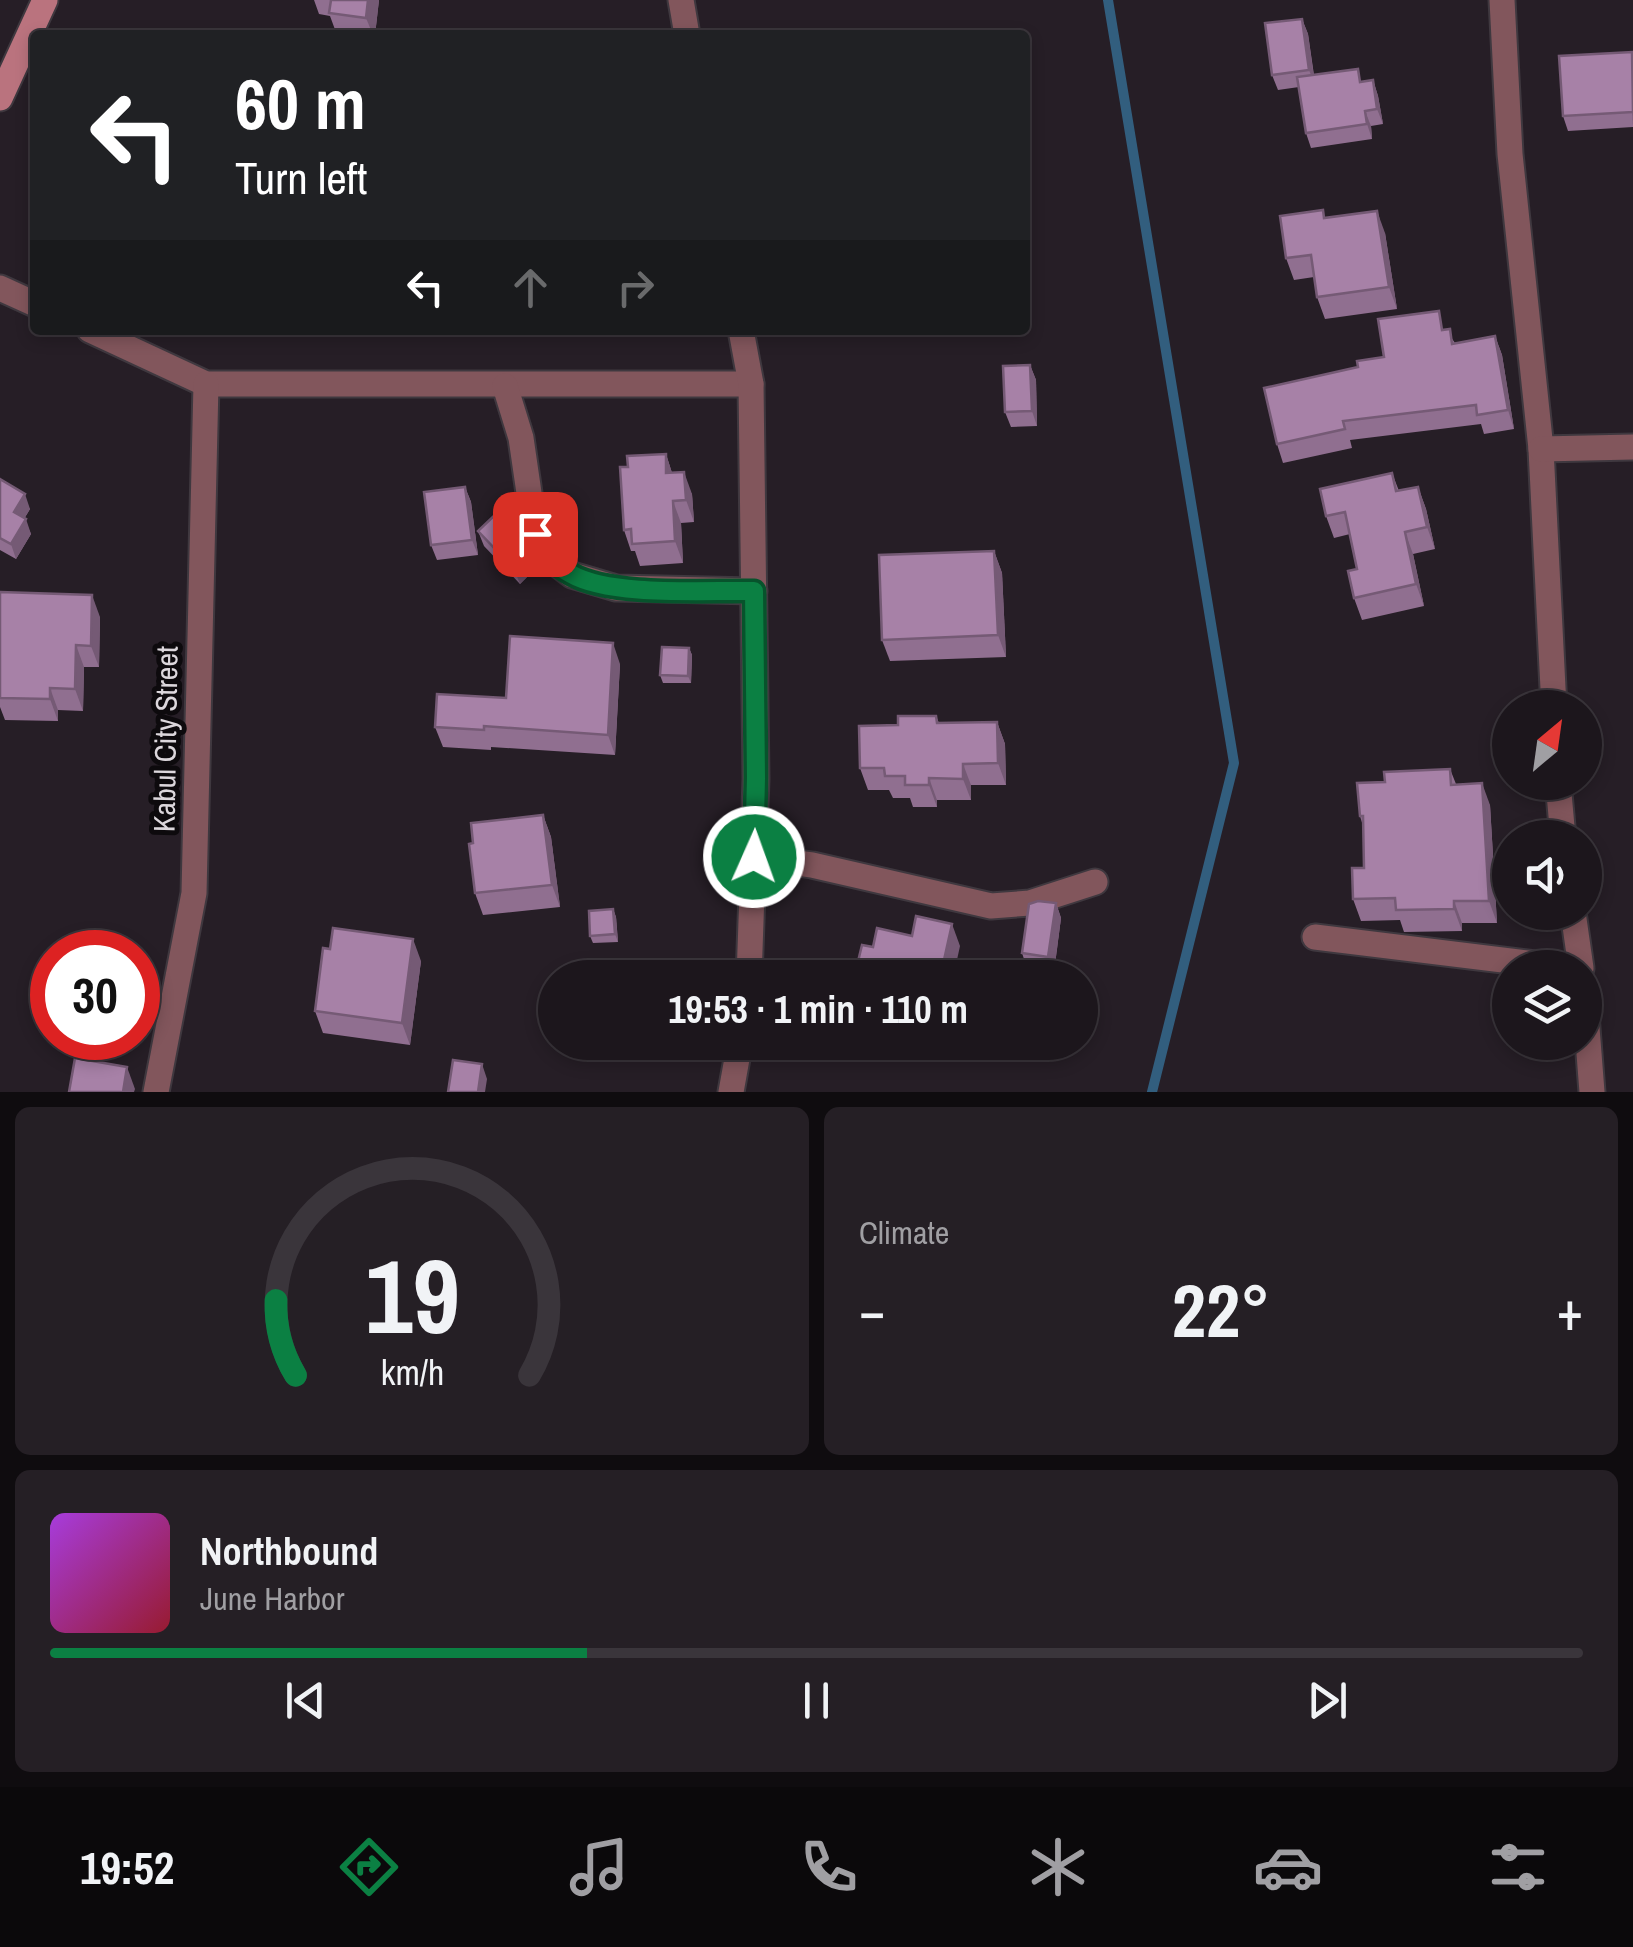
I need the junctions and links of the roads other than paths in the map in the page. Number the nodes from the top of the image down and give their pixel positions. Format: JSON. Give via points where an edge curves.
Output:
{"nodes":[{"id":1,"x":45,"y":0,"type":"edge"},
{"id":2,"x":681,"y":0,"type":"edge"},
{"id":3,"x":1502,"y":0,"type":"edge"},
{"id":4,"x":31,"y":30,"type":"edge"},
{"id":5,"x":686,"y":30,"type":"edge"},
{"id":6,"x":30,"y":33,"type":"edge"},
{"id":7,"x":0,"y":98,"type":"edge"},
{"id":8,"x":0,"y":288,"type":"edge"},
{"id":9,"x":30,"y":302,"type":"edge"},
{"id":10,"x":101,"y":335,"type":"edge"},
{"id":11,"x":742,"y":335,"type":"edge"},
{"id":12,"x":206,"y":384,"type":"junction"},
{"id":13,"x":751,"y":384,"type":"junction"},
{"id":14,"x":505,"y":386,"type":"junction"},
{"id":15,"x":1633,"y":447,"type":"edge"},
{"id":16,"x":1540,"y":449,"type":"junction"},
{"id":17,"x":754,"y":591,"type":"junction"},
{"id":18,"x":1553,"y":690,"type":"edge"},
{"id":19,"x":754,"y":857,"type":"junction"},
{"id":20,"x":1096,"y":882,"type":"dead end"},
{"id":21,"x":1315,"y":938,"type":"dead end"},
{"id":22,"x":1492,"y":959,"type":"edge"},
{"id":23,"x":750,"y":960,"type":"edge"},
{"id":24,"x":737,"y":1060,"type":"edge"},
{"id":25,"x":1590,"y":1060,"type":"edge"},
{"id":26,"x":156,"y":1092,"type":"edge"},
{"id":27,"x":731,"y":1092,"type":"edge"},
{"id":28,"x":1592,"y":1092,"type":"edge"}],
"edges":[{"from":1,"to":4,"type":"street"},
{"from":2,"to":5,"type":"street"},
{"from":3,"to":16,"type":"street","via":[[1510,154]]},
{"from":6,"to":7,"type":"street"},
{"from":8,"to":9,"type":"street"},
{"from":10,"to":12,"type":"street"},
{"from":11,"to":13,"type":"street"},
{"from":12,"to":14,"type":"street"},
{"from":12,"to":26,"type":"street","name":"Kabul City Street","via":[[194,893]]},
{"from":13,"to":14,"type":"street"},
{"from":13,"to":17,"type":"street"},
{"from":14,"to":17,"type":"street","via":[[521,438],[535,534],[547,556],[572,575],[616,588]]},
{"from":15,"to":16,"type":"street"},
{"from":16,"to":18,"type":"street"},
{"from":17,"to":19,"type":"street"},
{"from":19,"to":20,"type":"street","via":[[991,906],[1030,903]]},
{"from":19,"to":23,"type":"street"},
{"from":21,"to":22,"type":"street"},
{"from":24,"to":27,"type":"street"},
{"from":25,"to":28,"type":"street"}]}
